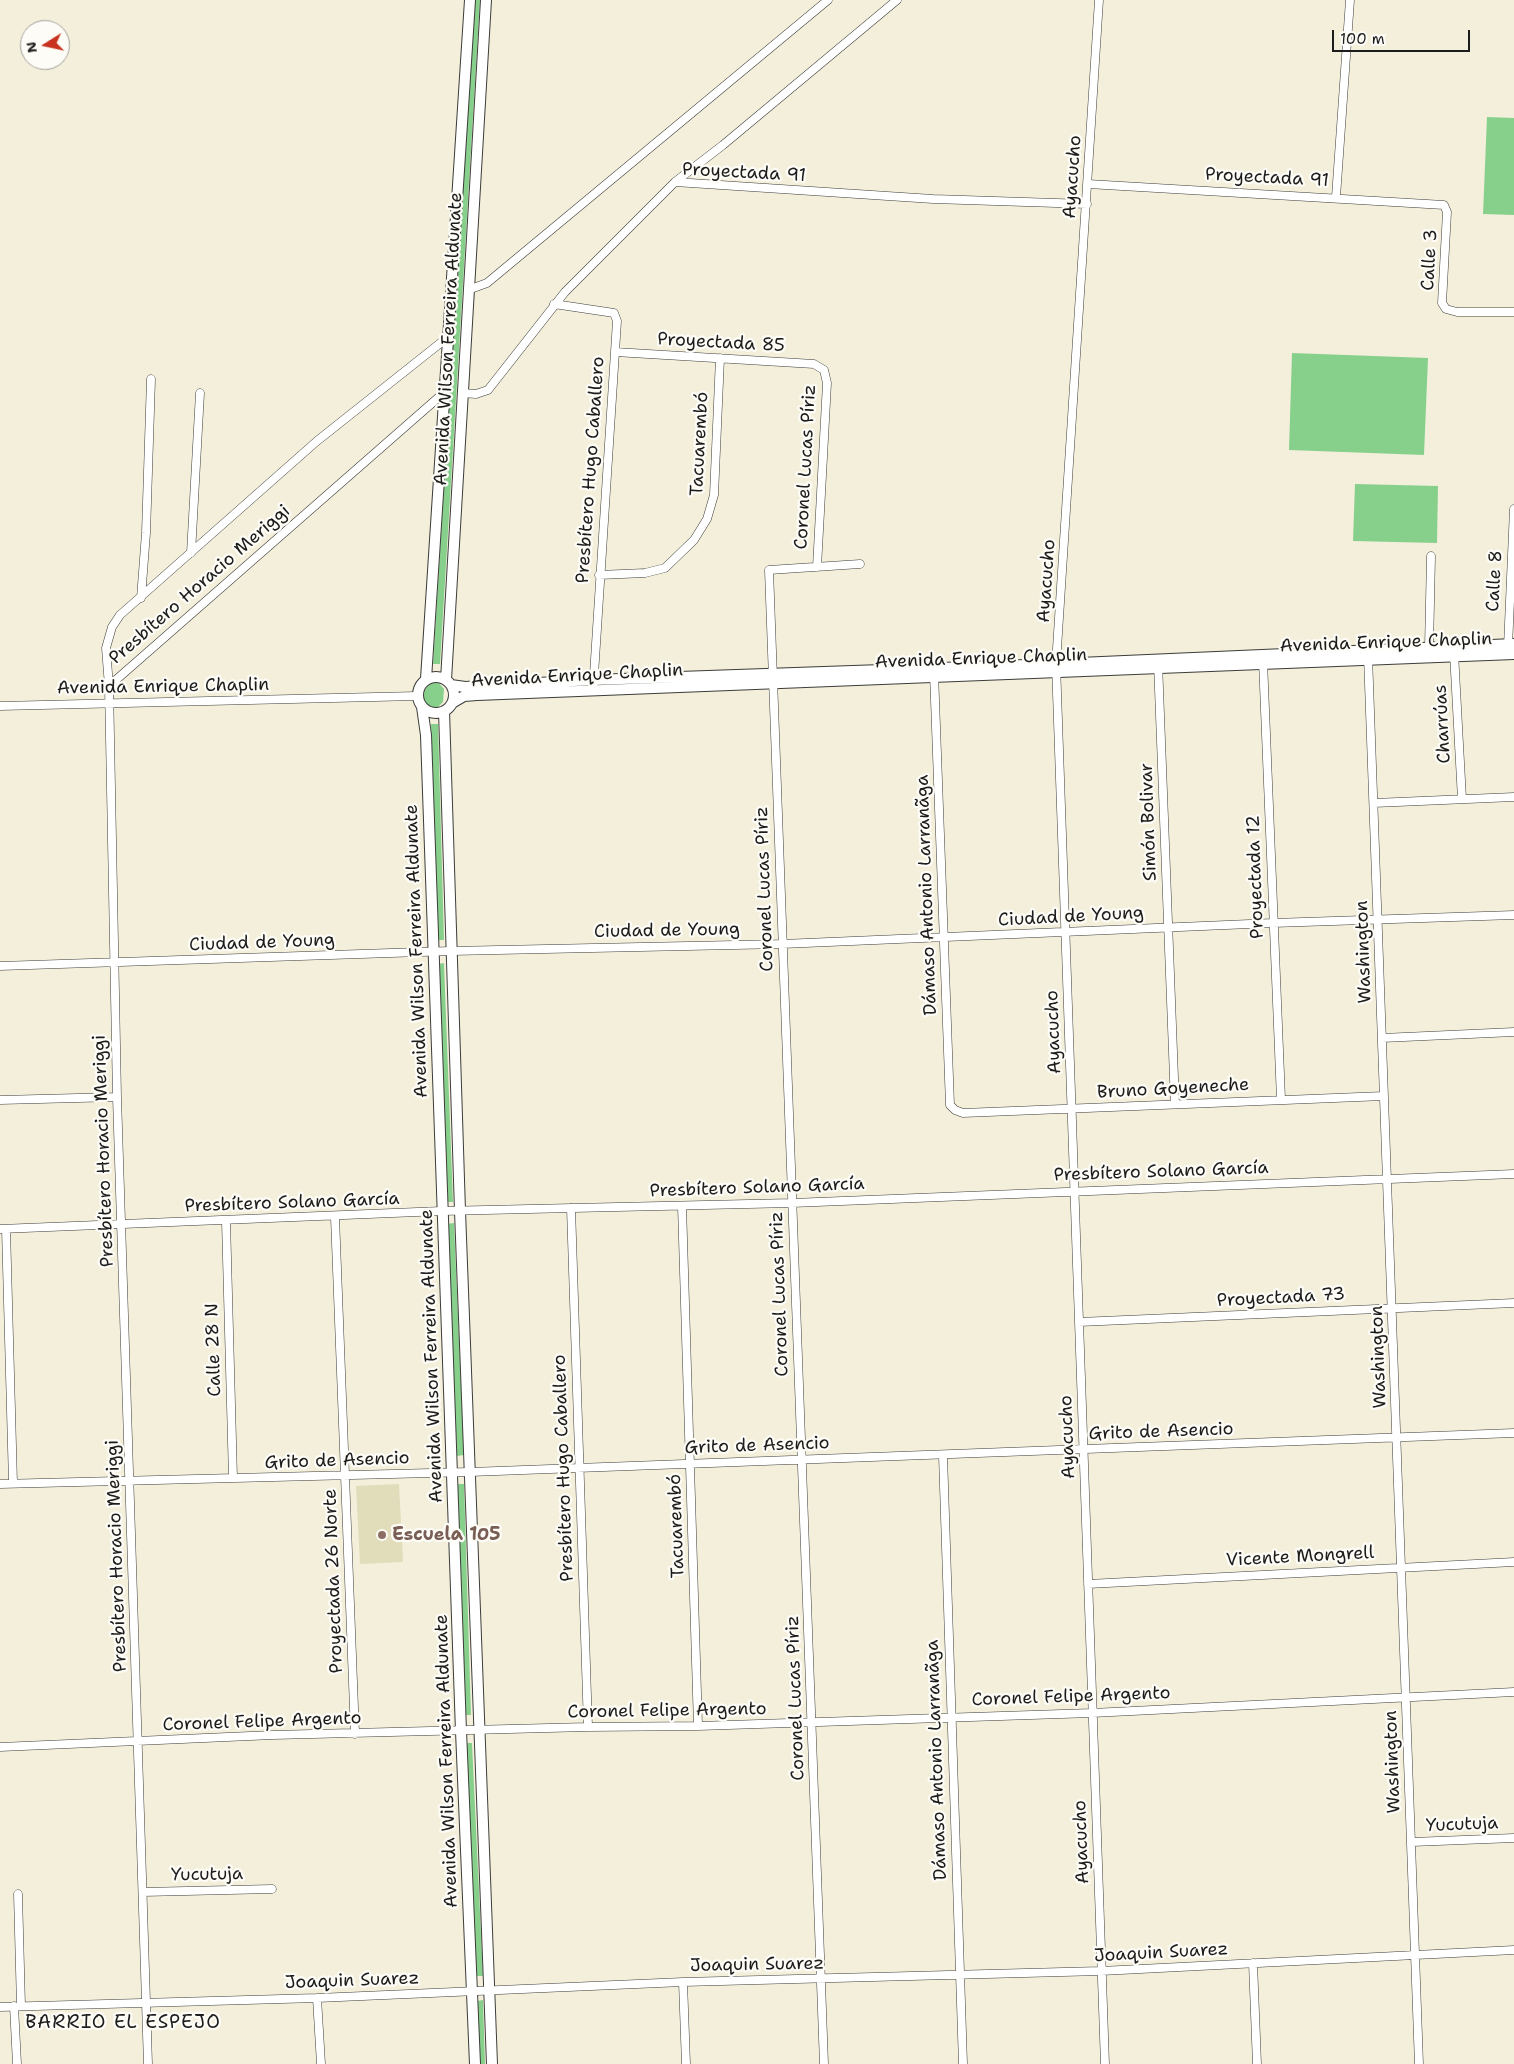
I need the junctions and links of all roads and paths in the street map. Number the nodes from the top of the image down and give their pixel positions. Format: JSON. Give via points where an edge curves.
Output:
{"nodes":[{"id":1,"x":470,"y":0,"type":"edge"},
{"id":2,"x":486,"y":0,"type":"edge"},
{"id":3,"x":828,"y":0,"type":"edge"},
{"id":4,"x":898,"y":0,"type":"edge"},
{"id":5,"x":1099,"y":0,"type":"edge"},
{"id":6,"x":1350,"y":0,"type":"edge"},
{"id":7,"x":675,"y":182,"type":"junction"},
{"id":8,"x":1088,"y":184,"type":"junction"},
{"id":9,"x":1336,"y":197,"type":"junction"},
{"id":10,"x":1087,"y":204,"type":"junction"},
{"id":11,"x":1444,"y":205,"type":"joint"},
{"id":12,"x":468,"y":290,"type":"junction"},
{"id":13,"x":554,"y":304,"type":"junction"},
{"id":14,"x":1514,"y":312,"type":"edge"},
{"id":15,"x":448,"y":337,"type":"junction"},
{"id":16,"x":615,"y":352,"type":"junction"},
{"id":17,"x":720,"y":358,"type":"junction"},
{"id":18,"x":824,"y":370,"type":"joint"},
{"id":19,"x":151,"y":379,"type":"dead end"},
{"id":20,"x":447,"y":390,"type":"junction"},
{"id":21,"x":200,"y":393,"type":"dead end"},
{"id":22,"x":462,"y":393,"type":"junction"},
{"id":23,"x":1514,"y":509,"type":"edge"},
{"id":24,"x":1514,"y":521,"type":"edge"},
{"id":25,"x":191,"y":553,"type":"junction"},
{"id":26,"x":1431,"y":556,"type":"dead end"},
{"id":27,"x":860,"y":564,"type":"dead end"},
{"id":28,"x":817,"y":567,"type":"junction"},
{"id":29,"x":599,"y":575,"type":"junction"},
{"id":30,"x":140,"y":598,"type":"junction"},
{"id":31,"x":1429,"y":648,"type":"junction"},
{"id":32,"x":1511,"y":649,"type":"edge"},
{"id":33,"x":1454,"y":652,"type":"junction"},
{"id":34,"x":1368,"y":655,"type":"junction"},
{"id":35,"x":1263,"y":658,"type":"junction"},
{"id":36,"x":1158,"y":664,"type":"junction"},
{"id":37,"x":1056,"y":668,"type":"junction"},
{"id":38,"x":934,"y":673,"type":"junction"},
{"id":39,"x":426,"y":679,"type":"junction"},
{"id":40,"x":772,"y":679,"type":"junction"},
{"id":41,"x":448,"y":682,"type":"junction"},
{"id":42,"x":592,"y":685,"type":"junction"},
{"id":43,"x":109,"y":686,"type":"junction"},
{"id":44,"x":417,"y":696,"type":"junction"},
{"id":45,"x":452,"y":703,"type":"junction"},
{"id":46,"x":108,"y":705,"type":"junction"},
{"id":47,"x":0,"y":706,"type":"edge"},
{"id":48,"x":422,"y":707,"type":"junction"},
{"id":49,"x":444,"y":711,"type":"junction"},
{"id":50,"x":1514,"y":796,"type":"edge"},
{"id":51,"x":1462,"y":798,"type":"junction"},
{"id":52,"x":1374,"y":803,"type":"junction"},
{"id":53,"x":1514,"y":915,"type":"edge"},
{"id":54,"x":1378,"y":921,"type":"junction"},
{"id":55,"x":1273,"y":923,"type":"junction"},
{"id":56,"x":1168,"y":927,"type":"junction"},
{"id":57,"x":1065,"y":932,"type":"junction"},
{"id":58,"x":944,"y":938,"type":"junction"},
{"id":59,"x":782,"y":944,"type":"junction"},
{"id":60,"x":451,"y":951,"type":"junction"},
{"id":61,"x":433,"y":952,"type":"junction"},
{"id":62,"x":113,"y":962,"type":"junction"},
{"id":63,"x":0,"y":966,"type":"edge"},
{"id":64,"x":1514,"y":1032,"type":"edge"},
{"id":65,"x":1382,"y":1038,"type":"junction"},
{"id":66,"x":1384,"y":1096,"type":"junction"},
{"id":67,"x":117,"y":1097,"type":"junction"},
{"id":68,"x":1281,"y":1099,"type":"junction"},
{"id":69,"x":0,"y":1100,"type":"edge"},
{"id":70,"x":1175,"y":1104,"type":"junction"},
{"id":71,"x":1071,"y":1109,"type":"junction"},
{"id":72,"x":963,"y":1113,"type":"joint"},
{"id":73,"x":1514,"y":1174,"type":"edge"},
{"id":74,"x":1388,"y":1178,"type":"junction"},
{"id":75,"x":1074,"y":1191,"type":"junction"},
{"id":76,"x":792,"y":1204,"type":"junction"},
{"id":77,"x":682,"y":1206,"type":"junction"},
{"id":78,"x":571,"y":1208,"type":"junction"},
{"id":79,"x":460,"y":1211,"type":"junction"},
{"id":80,"x":442,"y":1212,"type":"junction"},
{"id":81,"x":335,"y":1217,"type":"junction"},
{"id":82,"x":226,"y":1221,"type":"junction"},
{"id":83,"x":121,"y":1225,"type":"junction"},
{"id":84,"x":3,"y":1229,"type":"edge"},
{"id":85,"x":1514,"y":1303,"type":"edge"},
{"id":86,"x":1392,"y":1308,"type":"junction"},
{"id":87,"x":1079,"y":1322,"type":"junction"},
{"id":88,"x":1514,"y":1433,"type":"edge"},
{"id":89,"x":1397,"y":1438,"type":"junction"},
{"id":90,"x":1083,"y":1450,"type":"junction"},
{"id":91,"x":944,"y":1455,"type":"junction"},
{"id":92,"x":802,"y":1459,"type":"junction"},
{"id":93,"x":690,"y":1464,"type":"junction"},
{"id":94,"x":579,"y":1468,"type":"junction"},
{"id":95,"x":470,"y":1472,"type":"junction"},
{"id":96,"x":453,"y":1473,"type":"junction"},
{"id":97,"x":345,"y":1475,"type":"junction"},
{"id":98,"x":233,"y":1478,"type":"junction"},
{"id":99,"x":129,"y":1482,"type":"junction"},
{"id":100,"x":13,"y":1483,"type":"junction"},
{"id":101,"x":0,"y":1484,"type":"edge"},
{"id":102,"x":1514,"y":1562,"type":"edge"},
{"id":103,"x":1401,"y":1566,"type":"junction"},
{"id":104,"x":1088,"y":1584,"type":"junction"},
{"id":105,"x":1514,"y":1692,"type":"edge"},
{"id":106,"x":1406,"y":1696,"type":"junction"},
{"id":107,"x":1092,"y":1713,"type":"junction"},
{"id":108,"x":950,"y":1716,"type":"junction"},
{"id":109,"x":813,"y":1722,"type":"junction"},
{"id":110,"x":698,"y":1726,"type":"junction"},
{"id":111,"x":588,"y":1727,"type":"junction"},
{"id":112,"x":461,"y":1731,"type":"junction"},
{"id":113,"x":479,"y":1731,"type":"junction"},
{"id":114,"x":355,"y":1734,"type":"junction"},
{"id":115,"x":138,"y":1741,"type":"junction"},
{"id":116,"x":0,"y":1747,"type":"edge"},
{"id":117,"x":1514,"y":1838,"type":"edge"},
{"id":118,"x":1412,"y":1842,"type":"junction"},
{"id":119,"x":272,"y":1889,"type":"dead end"},
{"id":120,"x":143,"y":1892,"type":"junction"},
{"id":121,"x":18,"y":1894,"type":"dead end"},
{"id":122,"x":1514,"y":1950,"type":"edge"},
{"id":123,"x":1415,"y":1954,"type":"junction"},
{"id":124,"x":1253,"y":1963,"type":"junction"},
{"id":125,"x":1101,"y":1971,"type":"junction"},
{"id":126,"x":960,"y":1974,"type":"junction"},
{"id":127,"x":820,"y":1979,"type":"junction"},
{"id":128,"x":683,"y":1982,"type":"junction"},
{"id":129,"x":490,"y":1990,"type":"junction"},
{"id":130,"x":472,"y":1991,"type":"junction"},
{"id":131,"x":317,"y":1998,"type":"junction"},
{"id":132,"x":146,"y":2002,"type":"junction"},
{"id":133,"x":0,"y":2006,"type":"edge"},
{"id":134,"x":18,"y":2006,"type":"junction"},
{"id":135,"x":17,"y":2064,"type":"edge"},
{"id":136,"x":148,"y":2064,"type":"edge"},
{"id":137,"x":321,"y":2064,"type":"edge"},
{"id":138,"x":475,"y":2064,"type":"edge"},
{"id":139,"x":492,"y":2064,"type":"edge"},
{"id":140,"x":686,"y":2064,"type":"edge"},
{"id":141,"x":824,"y":2064,"type":"edge"},
{"id":142,"x":963,"y":2064,"type":"edge"},
{"id":143,"x":1105,"y":2064,"type":"edge"},
{"id":144,"x":1257,"y":2064,"type":"edge"},
{"id":145,"x":1419,"y":2064,"type":"edge"}],
"edges":[{"from":1,"to":15,"type":"street","name":"Avenida Wilson Ferreira Aldunate"},
{"from":2,"to":12,"type":"street","name":"Avenida Wilson Ferreira Aldunate"},
{"from":3,"to":12,"type":"street","via":[[487,283]]},
{"from":4,"to":7,"type":"street"},
{"from":5,"to":8,"type":"street","name":"Ayacucho"},
{"from":6,"to":9,"type":"street"},
{"from":7,"to":10,"type":"street","name":"Proyectada 91","via":[[1014,204]]},
{"from":7,"to":13,"type":"street","name":"Proyectada 91"},
{"from":8,"to":9,"type":"street","name":"Proyectada 91"},
{"from":8,"to":10,"type":"street","name":"Ayacucho"},
{"from":9,"to":11,"type":"street","name":"Proyectada 91"},
{"from":10,"to":37,"type":"street","name":"Ayacucho"},
{"from":11,"to":14,"type":"street","name":"Calle 3","via":[[1448,212],[1442,303],[1446,309],[1457,312]]},
{"from":12,"to":22,"type":"street","name":"Avenida Wilson Ferreira Aldunate"},
{"from":13,"to":16,"type":"street","name":"Presbítero Hugo Caballero","via":[[614,313],[617,321]]},
{"from":13,"to":22,"type":"street","name":"Proyectada 91","via":[[488,390],[476,394]]},
{"from":15,"to":20,"type":"street","name":"Avenida Wilson Ferreira Aldunate"},
{"from":15,"to":25,"type":"street","via":[[317,441]]},
{"from":16,"to":17,"type":"street","name":"Proyectada 85"},
{"from":16,"to":29,"type":"street","name":"Presbítero Hugo Caballero"},
{"from":17,"to":18,"type":"street","name":"Proyectada 85","via":[[814,364]]},
{"from":17,"to":29,"type":"street","name":"Tacuarembó","via":[[714,495],[707,519],[694,540],[664,568]]},
{"from":18,"to":28,"type":"street","name":"Coronel Lucas Píriz","via":[[827,382]]},
{"from":19,"to":30,"type":"street","via":[[146,533]]},
{"from":20,"to":39,"type":"street","name":"Avenida Wilson Ferreira Aldunate"},
{"from":20,"to":43,"type":"street","name":"Presbítero Horacio Meriggi"},
{"from":21,"to":25,"type":"street"},
{"from":22,"to":41,"type":"street","name":"Avenida Wilson Ferreira Aldunate"},
{"from":23,"to":24,"type":"street","name":"Calle 8"},
{"from":24,"to":32,"type":"street","name":"Calle 8"},
{"from":25,"to":30,"type":"street"},
{"from":26,"to":31,"type":"street"},
{"from":27,"to":28,"type":"street","name":"Coronel Lucas Píriz"},
{"from":28,"to":40,"type":"street","name":"Coronel Lucas Píriz","via":[[769,570]]},
{"from":29,"to":42,"type":"street","name":"Presbítero Hugo Caballero"},
{"from":30,"to":43,"type":"street","via":[[120,615],[112,628],[106,648]]},
{"from":31,"to":33,"type":"street","name":"Avenida Enrique Chaplin"},
{"from":31,"to":34,"type":"street","name":"Avenida Enrique Chaplin"},
{"from":32,"to":33,"type":"street","name":"Avenida Enrique Chaplin"},
{"from":33,"to":34,"type":"street","name":"Avenida Enrique Chaplin"},
{"from":33,"to":51,"type":"street","name":"Charrúas"},
{"from":34,"to":35,"type":"street","name":"Avenida Enrique Chaplin"},
{"from":34,"to":52,"type":"street","name":"Washington"},
{"from":35,"to":36,"type":"street","name":"Avenida Enrique Chaplin"},
{"from":35,"to":55,"type":"street","name":"Proyectada 12"},
{"from":36,"to":37,"type":"street","name":"Avenida Enrique Chaplin"},
{"from":36,"to":56,"type":"street","name":"Simón Bolivar"},
{"from":37,"to":38,"type":"street","name":"Avenida Enrique Chaplin"},
{"from":37,"to":57,"type":"street","name":"Ayacucho"},
{"from":38,"to":40,"type":"street","name":"Avenida Enrique Chaplin"},
{"from":38,"to":58,"type":"street","name":"Dámaso Antonio Larranãga"},
{"from":39,"to":41,"type":"street","via":[[436,677]]},
{"from":39,"to":44,"type":"street"},
{"from":40,"to":42,"type":"street","name":"Avenida Enrique Chaplin"},
{"from":40,"to":59,"type":"street","name":"Coronel Lucas Píriz"},
{"from":41,"to":42,"type":"street","name":"Avenida Enrique Chaplin","via":[[465,687]]},
{"from":41,"to":45,"type":"street","via":[[454,694]]},
{"from":42,"to":45,"type":"street","name":"Avenida Enrique Chaplin","via":[[464,696]]},
{"from":43,"to":46,"type":"street","name":"Presbítero Horacio Meriggi"},
{"from":44,"to":46,"type":"street","name":"Avenida Enrique Chaplin"},
{"from":44,"to":48,"type":"street"},
{"from":45,"to":49,"type":"street"},
{"from":46,"to":47,"type":"street","name":"Avenida Enrique Chaplin"},
{"from":46,"to":62,"type":"street","name":"Presbítero Horacio Meriggi"},
{"from":48,"to":49,"type":"street","via":[[432,713]]},
{"from":48,"to":61,"type":"street","name":"Avenida Wilson Ferreira Aldunate","via":[[426,736]]},
{"from":49,"to":60,"type":"street","name":"Avenida Wilson Ferreira Aldunate"},
{"from":50,"to":51,"type":"street"},
{"from":51,"to":52,"type":"street"},
{"from":52,"to":54,"type":"street","name":"Washington"},
{"from":53,"to":54,"type":"street","name":"Ciudad de Young"},
{"from":54,"to":55,"type":"street","name":"Ciudad de Young"},
{"from":54,"to":65,"type":"street","name":"Washington"},
{"from":55,"to":56,"type":"street","name":"Ciudad de Young"},
{"from":55,"to":68,"type":"street","name":"Proyectada 12"},
{"from":56,"to":57,"type":"street","name":"Ciudad de Young"},
{"from":56,"to":70,"type":"street","name":"Simón Bolivar"},
{"from":57,"to":58,"type":"street","name":"Ciudad de Young"},
{"from":57,"to":71,"type":"street","name":"Ayacucho"},
{"from":58,"to":59,"type":"street","name":"Ciudad de Young"},
{"from":58,"to":72,"type":"street","name":"Dámaso Antonio Larranãga","via":[[950,1105]]},
{"from":59,"to":60,"type":"street","name":"Ciudad de Young"},
{"from":59,"to":76,"type":"street","name":"Coronel Lucas Píriz"},
{"from":60,"to":61,"type":"street","name":"Ciudad de Young"},
{"from":60,"to":79,"type":"street","name":"Avenida Wilson Ferreira Aldunate"},
{"from":61,"to":62,"type":"street","name":"Ciudad de Young"},
{"from":61,"to":80,"type":"street","name":"Avenida Wilson Ferreira Aldunate"},
{"from":62,"to":63,"type":"street","name":"Ciudad de Young"},
{"from":62,"to":67,"type":"street","name":"Presbítero Horacio Meriggi"},
{"from":64,"to":65,"type":"street"},
{"from":65,"to":66,"type":"street","name":"Washington"},
{"from":66,"to":68,"type":"street","name":"Bruno Goyeneche"},
{"from":66,"to":74,"type":"street","name":"Washington"},
{"from":67,"to":69,"type":"street"},
{"from":67,"to":83,"type":"street","name":"Presbítero Horacio Meriggi"},
{"from":68,"to":70,"type":"street","name":"Bruno Goyeneche"},
{"from":70,"to":71,"type":"street","name":"Bruno Goyeneche"},
{"from":71,"to":72,"type":"street","name":"Bruno Goyeneche"},
{"from":71,"to":75,"type":"street","name":"Ayacucho"},
{"from":73,"to":74,"type":"street","name":"Presbítero Solano García"},
{"from":74,"to":75,"type":"street","name":"Presbítero Solano García"},
{"from":74,"to":86,"type":"street","name":"Washington"},
{"from":75,"to":76,"type":"street","name":"Presbítero Solano García"},
{"from":75,"to":87,"type":"street","name":"Ayacucho"},
{"from":76,"to":77,"type":"street","name":"Presbítero Solano García"},
{"from":76,"to":92,"type":"street","name":"Coronel Lucas Píriz"},
{"from":77,"to":78,"type":"street","name":"Presbítero Solano García"},
{"from":77,"to":93,"type":"street","name":"Tacuarembó"},
{"from":78,"to":79,"type":"street","name":"Presbítero Solano García"},
{"from":78,"to":94,"type":"street","name":"Presbítero Hugo Caballero"},
{"from":79,"to":80,"type":"street","name":"Presbítero Solano García"},
{"from":79,"to":95,"type":"street","name":"Avenida Wilson Ferreira Aldunate"},
{"from":80,"to":81,"type":"street","name":"Presbítero Solano García"},
{"from":80,"to":96,"type":"street","name":"Avenida Wilson Ferreira Aldunate"},
{"from":81,"to":82,"type":"street","name":"Presbítero Solano García"},
{"from":81,"to":97,"type":"street","name":"Proyectada 26 Norte"},
{"from":82,"to":83,"type":"street","name":"Presbítero Solano García"},
{"from":82,"to":98,"type":"street","name":"Calle 28 N"},
{"from":83,"to":84,"type":"street","name":"Presbítero Solano García"},
{"from":83,"to":99,"type":"street","name":"Presbítero Horacio Meriggi"},
{"from":84,"to":100,"type":"street"},
{"from":85,"to":86,"type":"street","name":"Proyectada 73"},
{"from":86,"to":87,"type":"street","name":"Proyectada 73"},
{"from":86,"to":89,"type":"street","name":"Washington"},
{"from":87,"to":90,"type":"street","name":"Ayacucho"},
{"from":88,"to":89,"type":"street","name":"Grito de Asencio"},
{"from":89,"to":90,"type":"street","name":"Grito de Asencio"},
{"from":89,"to":103,"type":"street","name":"Washington"},
{"from":90,"to":91,"type":"street","name":"Grito de Asencio"},
{"from":90,"to":104,"type":"street","name":"Ayacucho"},
{"from":91,"to":92,"type":"street","name":"Grito de Asencio"},
{"from":91,"to":108,"type":"street","name":"Dámaso Antonio Larranãga"},
{"from":92,"to":93,"type":"street","name":"Grito de Asencio"},
{"from":92,"to":109,"type":"street","name":"Coronel Lucas Píriz"},
{"from":93,"to":94,"type":"street","name":"Grito de Asencio"},
{"from":93,"to":110,"type":"street","name":"Tacuarembó"},
{"from":94,"to":95,"type":"street","name":"Grito de Asencio"},
{"from":94,"to":111,"type":"street","name":"Presbítero Hugo Caballero"},
{"from":95,"to":96,"type":"street","name":"Grito de Asencio"},
{"from":95,"to":113,"type":"street","name":"Avenida Wilson Ferreira Aldunate"},
{"from":96,"to":97,"type":"street","name":"Grito de Asencio"},
{"from":96,"to":112,"type":"street","name":"Avenida Wilson Ferreira Aldunate"},
{"from":97,"to":98,"type":"street","name":"Grito de Asencio"},
{"from":97,"to":114,"type":"street","name":"Proyectada 26 Norte"},
{"from":98,"to":99,"type":"street","name":"Grito de Asencio"},
{"from":99,"to":100,"type":"street","name":"Grito de Asencio"},
{"from":99,"to":115,"type":"street","name":"Presbítero Horacio Meriggi"},
{"from":100,"to":101,"type":"street","name":"Grito de Asencio"},
{"from":102,"to":103,"type":"street","name":"Vicente Mongrell"},
{"from":103,"to":104,"type":"street","name":"Vicente Mongrell"},
{"from":103,"to":106,"type":"street","name":"Washington"},
{"from":104,"to":107,"type":"street","name":"Ayacucho"},
{"from":105,"to":106,"type":"street","name":"Coronel Felipe Argento"},
{"from":106,"to":107,"type":"street","name":"Coronel Felipe Argento"},
{"from":106,"to":118,"type":"street","name":"Washington"},
{"from":107,"to":108,"type":"street","name":"Coronel Felipe Argento"},
{"from":107,"to":125,"type":"street","name":"Ayacucho"},
{"from":108,"to":109,"type":"street","name":"Coronel Felipe Argento"},
{"from":108,"to":126,"type":"street","name":"Dámaso Antonio Larranãga"},
{"from":109,"to":110,"type":"street","name":"Coronel Felipe Argento"},
{"from":109,"to":127,"type":"street","name":"Coronel Lucas Píriz"},
{"from":110,"to":111,"type":"street","name":"Coronel Felipe Argento"},
{"from":111,"to":113,"type":"street","name":"Coronel Felipe Argento"},
{"from":112,"to":113,"type":"street","name":"Coronel Felipe Argento"},
{"from":112,"to":114,"type":"street","name":"Coronel Felipe Argento"},
{"from":112,"to":130,"type":"street","name":"Avenida Wilson Ferreira Aldunate"},
{"from":113,"to":129,"type":"street","name":"Avenida Wilson Ferreira Aldunate"},
{"from":114,"to":115,"type":"street","name":"Coronel Felipe Argento"},
{"from":115,"to":116,"type":"street","name":"Coronel Felipe Argento"},
{"from":115,"to":120,"type":"street","name":"Presbítero Horacio Meriggi"},
{"from":117,"to":118,"type":"street","name":"Yucutuja"},
{"from":118,"to":123,"type":"street","name":"Washington"},
{"from":119,"to":120,"type":"street","name":"Yucutuja"},
{"from":120,"to":132,"type":"street","name":"Presbítero Horacio Meriggi"},
{"from":121,"to":134,"type":"street"},
{"from":122,"to":123,"type":"street","name":"Joaquin Suarez"},
{"from":123,"to":124,"type":"street","name":"Joaquin Suarez"},
{"from":123,"to":145,"type":"street","name":"Washington"},
{"from":124,"to":125,"type":"street","name":"Joaquin Suarez"},
{"from":124,"to":144,"type":"street"},
{"from":125,"to":126,"type":"street","name":"Joaquin Suarez"},
{"from":125,"to":143,"type":"street","name":"Ayacucho"},
{"from":126,"to":127,"type":"street","name":"Joaquin Suarez"},
{"from":126,"to":142,"type":"street","name":"Dámaso Antonio Larranãga"},
{"from":127,"to":128,"type":"street","name":"Joaquin Suarez"},
{"from":127,"to":141,"type":"street","name":"Coronel Lucas Píriz"},
{"from":128,"to":129,"type":"street","name":"Joaquin Suarez"},
{"from":128,"to":140,"type":"street"},
{"from":129,"to":130,"type":"street","name":"Joaquin Suarez"},
{"from":129,"to":139,"type":"street","name":"Avenida Wilson Ferreira Aldunate"},
{"from":130,"to":131,"type":"street","name":"Joaquin Suarez"},
{"from":130,"to":138,"type":"street","name":"Avenida Wilson Ferreira Aldunate"},
{"from":131,"to":132,"type":"street","name":"Joaquin Suarez"},
{"from":131,"to":137,"type":"street"},
{"from":132,"to":134,"type":"street","name":"Joaquin Suarez"},
{"from":132,"to":136,"type":"street","name":"Presbítero Horacio Meriggi"},
{"from":133,"to":134,"type":"street","name":"Joaquin Suarez"},
{"from":134,"to":135,"type":"street"}]}
